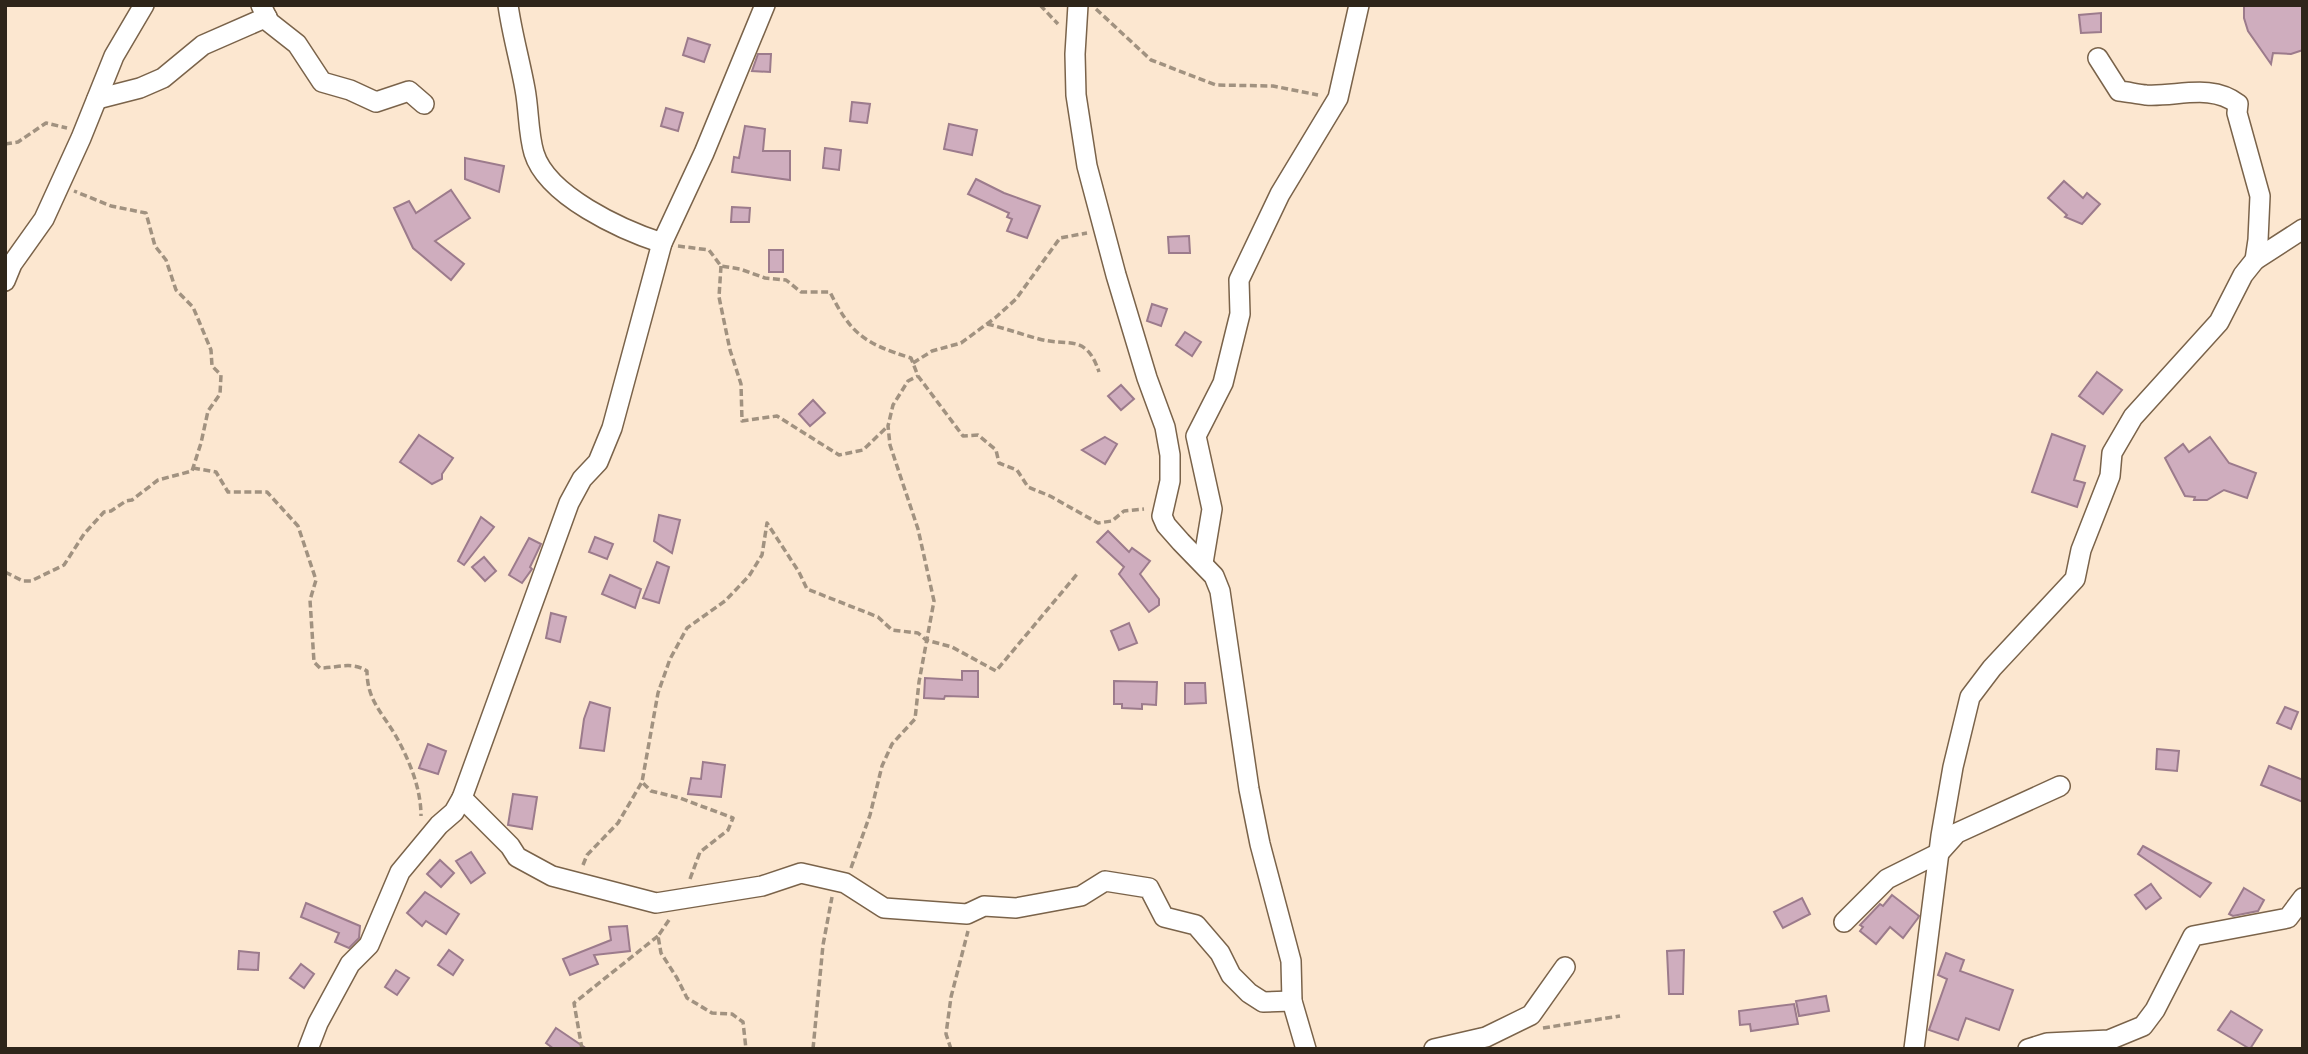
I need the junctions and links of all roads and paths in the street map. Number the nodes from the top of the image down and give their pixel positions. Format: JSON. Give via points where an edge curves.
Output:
{"nodes":[{"id":1,"x":144,"y":5,"type":"edge"},
{"id":2,"x":508,"y":5,"type":"edge"},
{"id":3,"x":765,"y":5,"type":"edge"},
{"id":4,"x":1078,"y":5,"type":"edge"},
{"id":5,"x":1094,"y":5,"type":"edge"},
{"id":6,"x":1359,"y":5,"type":"edge"},
{"id":7,"x":264,"y":11,"type":"edge"},
{"id":8,"x":2098,"y":58,"type":"dead end"},
{"id":9,"x":97,"y":99,"type":"junction"},
{"id":10,"x":1338,"y":99,"type":"junction"},
{"id":11,"x":424,"y":104,"type":"dead end"},
{"id":12,"x":83,"y":132,"type":"junction"},
{"id":13,"x":5,"y":144,"type":"edge"},
{"id":14,"x":61,"y":183,"type":"junction"},
{"id":15,"x":2303,"y":229,"type":"edge"},
{"id":16,"x":1104,"y":232,"type":"junction"},
{"id":17,"x":662,"y":243,"type":"junction"},
{"id":18,"x":2255,"y":260,"type":"junction"},
{"id":19,"x":721,"y":266,"type":"junction"},
{"id":20,"x":5,"y":281,"type":"edge"},
{"id":21,"x":986,"y":324,"type":"junction"},
{"id":22,"x":913,"y":363,"type":"junction"},
{"id":23,"x":1099,"y":372,"type":"dead end"},
{"id":24,"x":918,"y":376,"type":"junction"},
{"id":25,"x":888,"y":426,"type":"junction"},
{"id":26,"x":193,"y":468,"type":"junction"},
{"id":27,"x":1162,"y":516,"type":"junction"},
{"id":28,"x":1203,"y":563,"type":"junction"},
{"id":29,"x":5,"y":572,"type":"edge"},
{"id":30,"x":1078,"y":573,"type":"dead end"},
{"id":31,"x":926,"y":640,"type":"junction"},
{"id":32,"x":642,"y":782,"type":"junction"},
{"id":33,"x":2060,"y":786,"type":"dead end"},
{"id":34,"x":462,"y":798,"type":"junction"},
{"id":35,"x":430,"y":836,"type":"junction"},
{"id":36,"x":1939,"y":853,"type":"junction"},
{"id":37,"x":577,"y":882,"type":"junction"},
{"id":38,"x":845,"y":883,"type":"junction"},
{"id":39,"x":682,"y":897,"type":"junction"},
{"id":40,"x":2303,"y":898,"type":"edge"},
{"id":41,"x":976,"y":910,"type":"junction"},
{"id":42,"x":1844,"y":922,"type":"dead end"},
{"id":43,"x":658,"y":936,"type":"junction"},
{"id":44,"x":1565,"y":968,"type":"dead end"},
{"id":45,"x":1292,"y":1002,"type":"junction"},
{"id":46,"x":1620,"y":1016,"type":"dead end"},
{"id":47,"x":1541,"y":1028,"type":"dead end"},
{"id":48,"x":949,"y":1047,"type":"edge"},
{"id":49,"x":309,"y":1049,"type":"edge"},
{"id":50,"x":582,"y":1049,"type":"edge"},
{"id":51,"x":746,"y":1049,"type":"edge"},
{"id":52,"x":813,"y":1049,"type":"edge"},
{"id":53,"x":1306,"y":1049,"type":"edge"},
{"id":54,"x":1434,"y":1049,"type":"edge"},
{"id":55,"x":1914,"y":1049,"type":"edge"},
{"id":56,"x":2028,"y":1049,"type":"edge"}],
"edges":[{"from":1,"to":9,"type":"street","via":[[114,56]]},
{"from":2,"to":17,"type":"street","via":[[534,153],[545,175],[561,191],[602,216]]},
{"from":3,"to":17,"type":"street","via":[[705,153]]},
{"from":4,"to":16,"type":"street","via":[[1079,116]]},
{"from":5,"to":10,"type":"path","via":[[1151,60],[1216,85],[1273,86]]},
{"from":6,"to":10,"type":"street"},
{"from":7,"to":9,"type":"street","via":[[203,45],[163,78]]},
{"from":7,"to":11,"type":"street","via":[[270,22],[297,44],[321,82],[376,102],[408,90]]},
{"from":8,"to":18,"type":"street","via":[[2119,90],[2148,95],[2213,93],[2238,104],[2260,196]]},
{"from":9,"to":12,"type":"street"},
{"from":10,"to":28,"type":"street","via":[[1280,194],[1239,280],[1240,314],[1223,383],[1196,436],[1212,509]]},
{"from":12,"to":13,"type":"path","via":[[46,123],[18,142]]},
{"from":12,"to":14,"type":"street"},
{"from":14,"to":20,"type":"street"},
{"from":14,"to":26,"type":"path","via":[[111,206],[146,212],[155,246],[166,260],[176,290],[193,307],[211,350],[212,366],[221,375],[220,394],[208,411]]},
{"from":15,"to":18,"type":"street"},
{"from":16,"to":21,"type":"path","via":[[1060,238],[1016,299]]},
{"from":16,"to":27,"type":"street","via":[[1165,428],[1170,481]]},
{"from":17,"to":19,"type":"path","via":[[709,250]]},
{"from":17,"to":34,"type":"street","via":[[612,428],[598,462],[569,503]]},
{"from":18,"to":36,"type":"street","via":[[2220,322],[2133,417],[2112,453],[2110,476],[2081,550],[2075,579],[1992,667],[1970,698]]},
{"from":19,"to":22,"type":"path","via":[[786,280],[801,292],[830,292],[857,334],[884,350],[911,358]]},
{"from":19,"to":25,"type":"path","via":[[719,297],[741,384],[742,421],[777,416],[839,455],[863,450]]},
{"from":21,"to":22,"type":"path","via":[[961,343],[932,351]]},
{"from":21,"to":23,"type":"path","via":[[1041,340],[1074,342],[1094,358]]},
{"from":22,"to":24,"type":"path"},
{"from":24,"to":25,"type":"path","via":[[908,381],[893,405]]},
{"from":24,"to":27,"type":"path","via":[[963,436],[978,435],[996,450],[999,463],[1017,470],[1028,487],[1098,523],[1140,508]]},
{"from":25,"to":31,"type":"path","via":[[934,601]]},
{"from":26,"to":29,"type":"path","via":[[158,480],[132,500],[104,512],[83,534],[64,565],[31,581]]},
{"from":26,"to":35,"type":"path","via":[[216,472],[228,492],[267,492],[298,526],[316,580],[310,600],[314,662],[320,668],[346,664],[367,671],[367,690],[411,765],[421,818]]},
{"from":27,"to":28,"type":"street"},
{"from":28,"to":45,"type":"street","via":[[1220,591],[1249,789],[1291,961]]},
{"from":30,"to":31,"type":"path","via":[[996,671],[952,647]]},
{"from":31,"to":32,"type":"path","via":[[918,633],[891,630],[878,617],[807,589],[767,523],[762,555],[749,576],[726,601],[687,628],[670,659],[658,693]]},
{"from":31,"to":38,"type":"path","via":[[915,719],[892,744],[882,766]]},
{"from":32,"to":37,"type":"path","via":[[618,824],[587,855]]},
{"from":32,"to":39,"type":"path","via":[[652,791],[733,818],[728,830],[700,852]]},
{"from":33,"to":36,"type":"street","via":[[1957,833]]},
{"from":34,"to":35,"type":"street"},
{"from":34,"to":37,"type":"street","via":[[517,856],[552,876]]},
{"from":35,"to":49,"type":"street","via":[[400,872],[369,945],[350,964]]},
{"from":36,"to":42,"type":"street","via":[[1886,879]]},
{"from":36,"to":55,"type":"street"},
{"from":37,"to":39,"type":"street","via":[[656,903]]},
{"from":38,"to":39,"type":"street","via":[[801,873],[762,886]]},
{"from":38,"to":41,"type":"street","via":[[884,908],[949,914]]},
{"from":38,"to":52,"type":"path","via":[[830,901]]},
{"from":39,"to":43,"type":"path"},
{"from":40,"to":56,"type":"street","via":[[2288,918],[2193,936],[2143,1026],[2109,1040],[2047,1043]]},
{"from":41,"to":45,"type":"street","via":[[1059,901],[1081,896],[1105,881],[1149,888],[1164,917],[1196,925],[1249,993],[1263,1002]]},
{"from":41,"to":48,"type":"path","via":[[951,997],[946,1034]]},
{"from":43,"to":50,"type":"path","via":[[574,1003]]},
{"from":43,"to":51,"type":"path","via":[[661,953],[687,998],[712,1013],[732,1014],[743,1022]]},
{"from":44,"to":54,"type":"street","via":[[1531,1015],[1486,1037]]},
{"from":45,"to":53,"type":"street"},
{"from":46,"to":47,"type":"path"}]}
